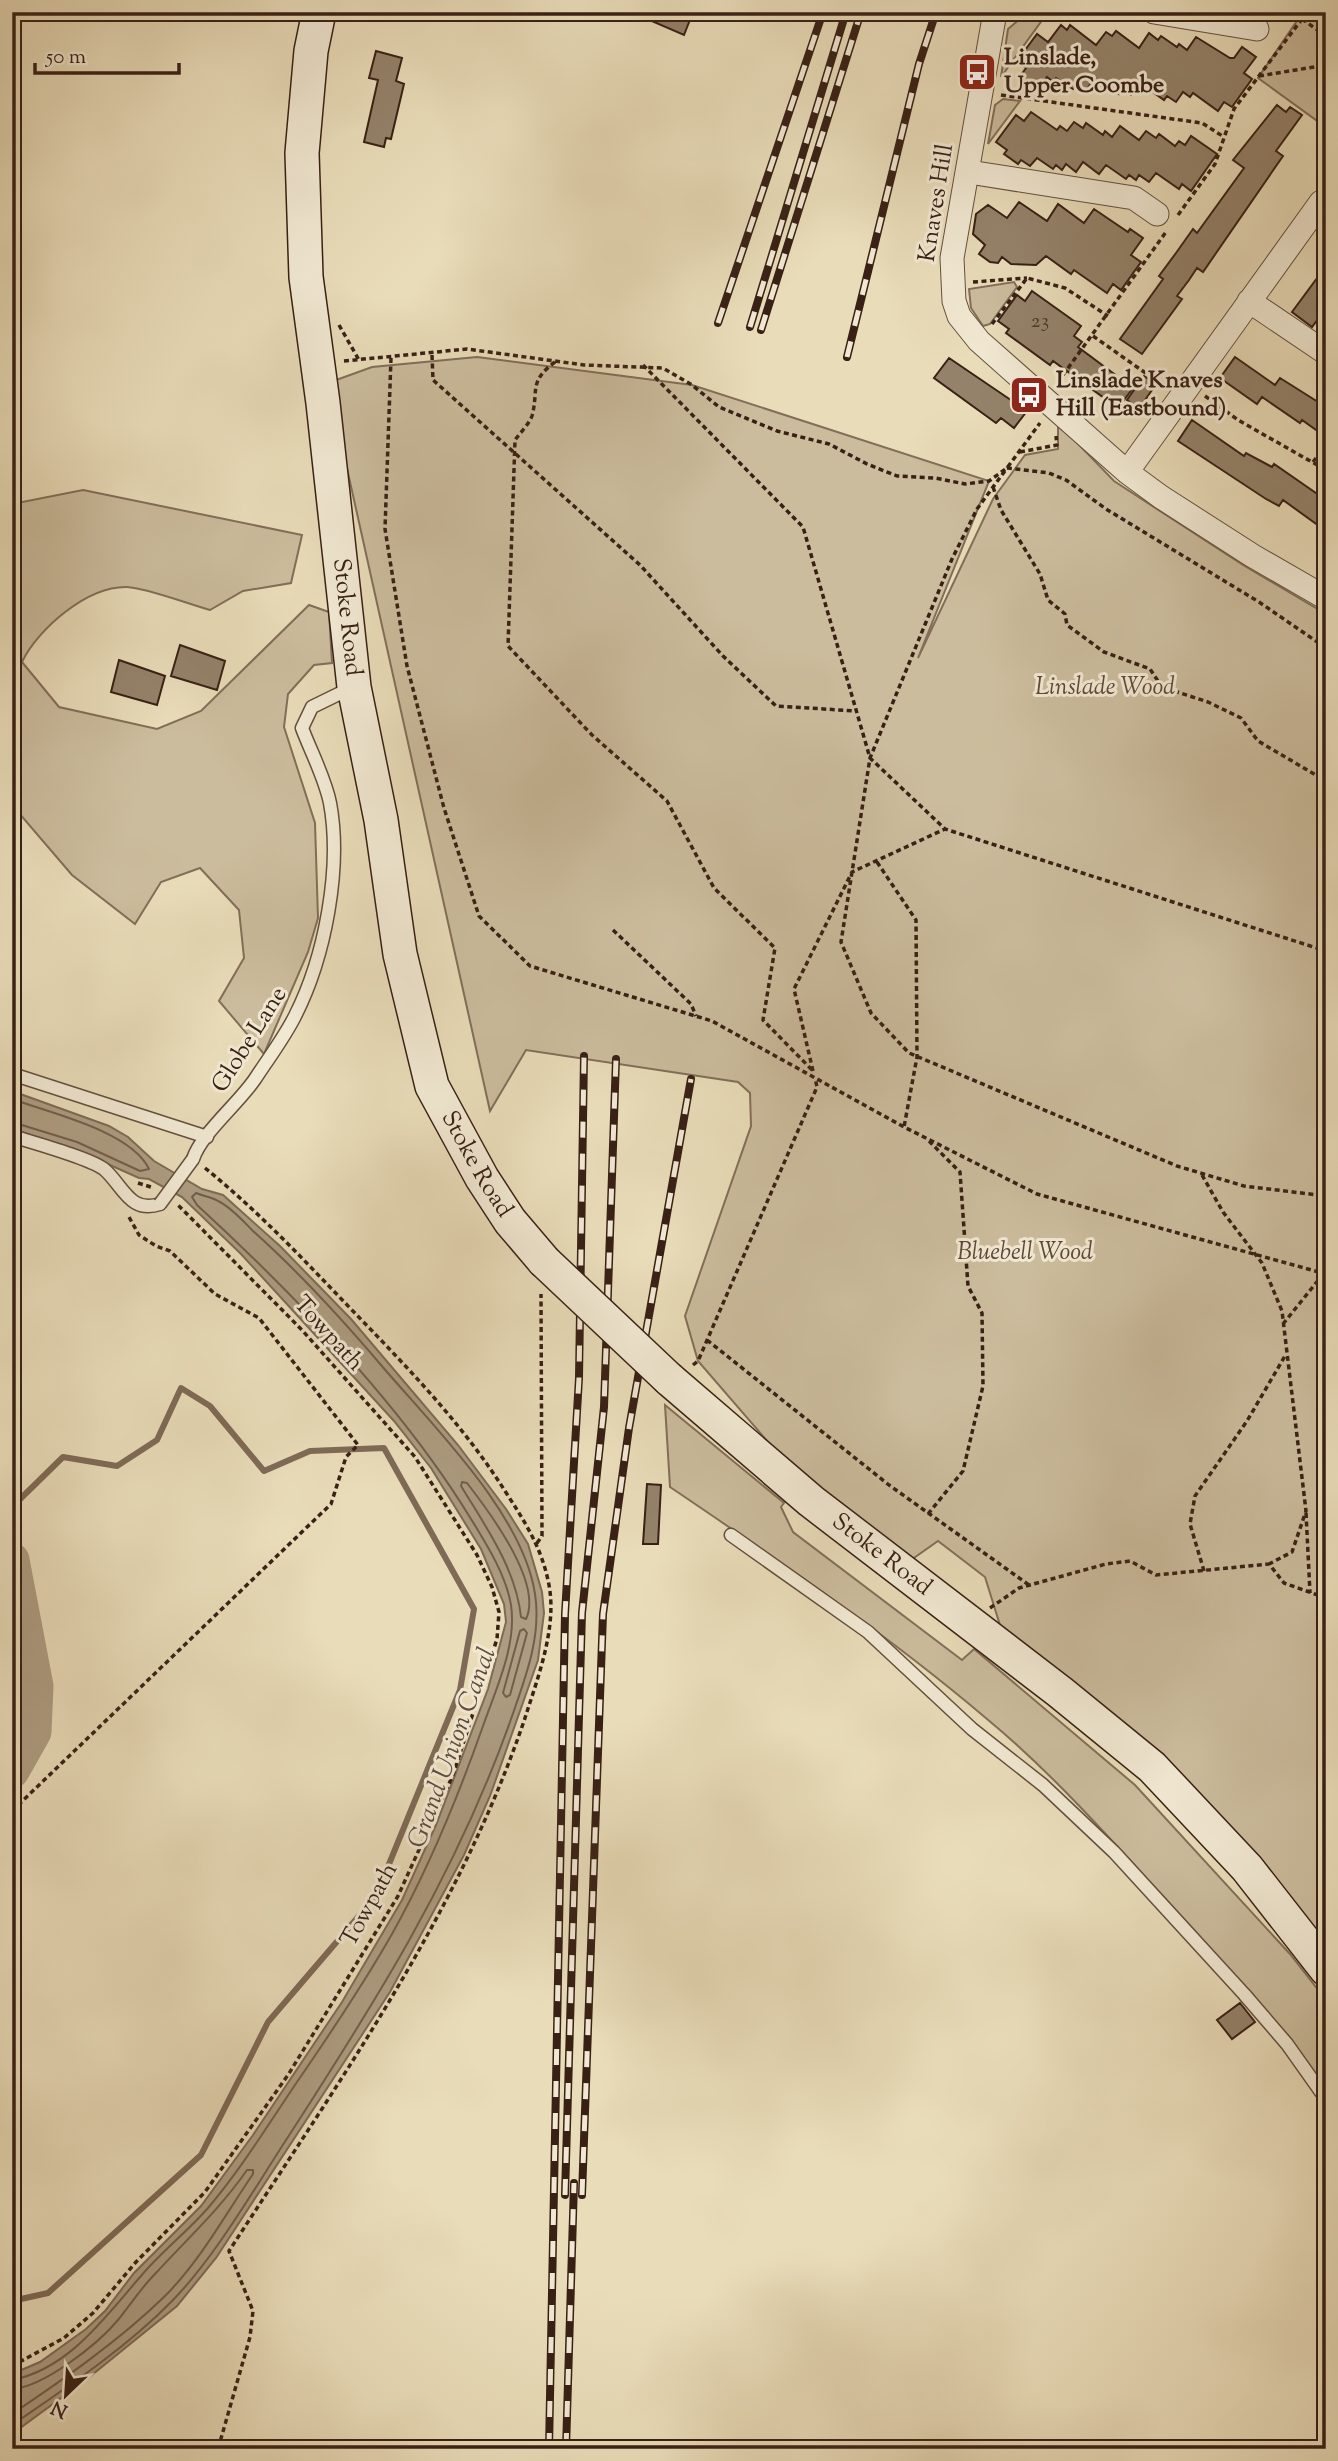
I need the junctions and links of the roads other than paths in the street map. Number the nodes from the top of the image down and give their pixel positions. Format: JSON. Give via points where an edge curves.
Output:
{"nodes":[{"id":1,"x":318,"y":12,"type":"edge"},
{"id":2,"x":995,"y":12,"type":"edge"},
{"id":3,"x":1154,"y":12,"type":"edge"},
{"id":4,"x":1257,"y":29,"type":"dead end"},
{"id":5,"x":969,"y":172,"type":"junction"},
{"id":6,"x":1324,"y":199,"type":"edge"},
{"id":7,"x":1157,"y":214,"type":"dead end"},
{"id":8,"x":1249,"y":301,"type":"junction"},
{"id":9,"x":1326,"y":353,"type":"edge"},
{"id":10,"x":1127,"y":472,"type":"junction"},
{"id":11,"x":1326,"y":598,"type":"edge"},
{"id":12,"x":354,"y":687,"type":"junction"},
{"id":13,"x":12,"y":1073,"type":"edge"},
{"id":14,"x":12,"y":1136,"type":"edge"},
{"id":15,"x":207,"y":1136,"type":"junction"},
{"id":16,"x":731,"y":1535,"type":"dead end"},
{"id":17,"x":1326,"y":1969,"type":"edge"},
{"id":18,"x":1326,"y":2099,"type":"edge"}],
"edges":[{"from":1,"to":12,"type":"street","name":"Stoke Road","via":[[302,153],[306,277]]},
{"from":2,"to":5,"type":"street","name":"Knaves Hill"},
{"from":3,"to":4,"type":"street"},
{"from":5,"to":7,"type":"street","via":[[1134,198]]},
{"from":5,"to":10,"type":"street","name":"Knaves Hill","via":[[952,258],[959,316],[1044,409]]},
{"from":6,"to":8,"type":"street"},
{"from":8,"to":9,"type":"street"},
{"from":8,"to":10,"type":"street"},
{"from":10,"to":11,"type":"street","name":"Knaves Hill","via":[[1253,556]]},
{"from":12,"to":15,"type":"lane","name":"Globe Lane","via":[[312,706],[302,728],[329,801],[335,848],[324,933],[314,970],[295,1016],[270,1056],[239,1103]]},
{"from":12,"to":17,"type":"street","name":"Stoke Road","bridge":true,"via":[[381,820],[400,954],[432,1086],[510,1221],[544,1261],[670,1381],[811,1501],[1152,1767],[1247,1868]]},
{"from":13,"to":15,"type":"lane"},
{"from":14,"to":15,"type":"lane","name":"Globe Lane","bridge":true,"via":[[104,1168],[131,1202],[151,1207]]},
{"from":16,"to":18,"type":"lane","via":[[868,1632],[1114,1852],[1287,2044]]}]}
